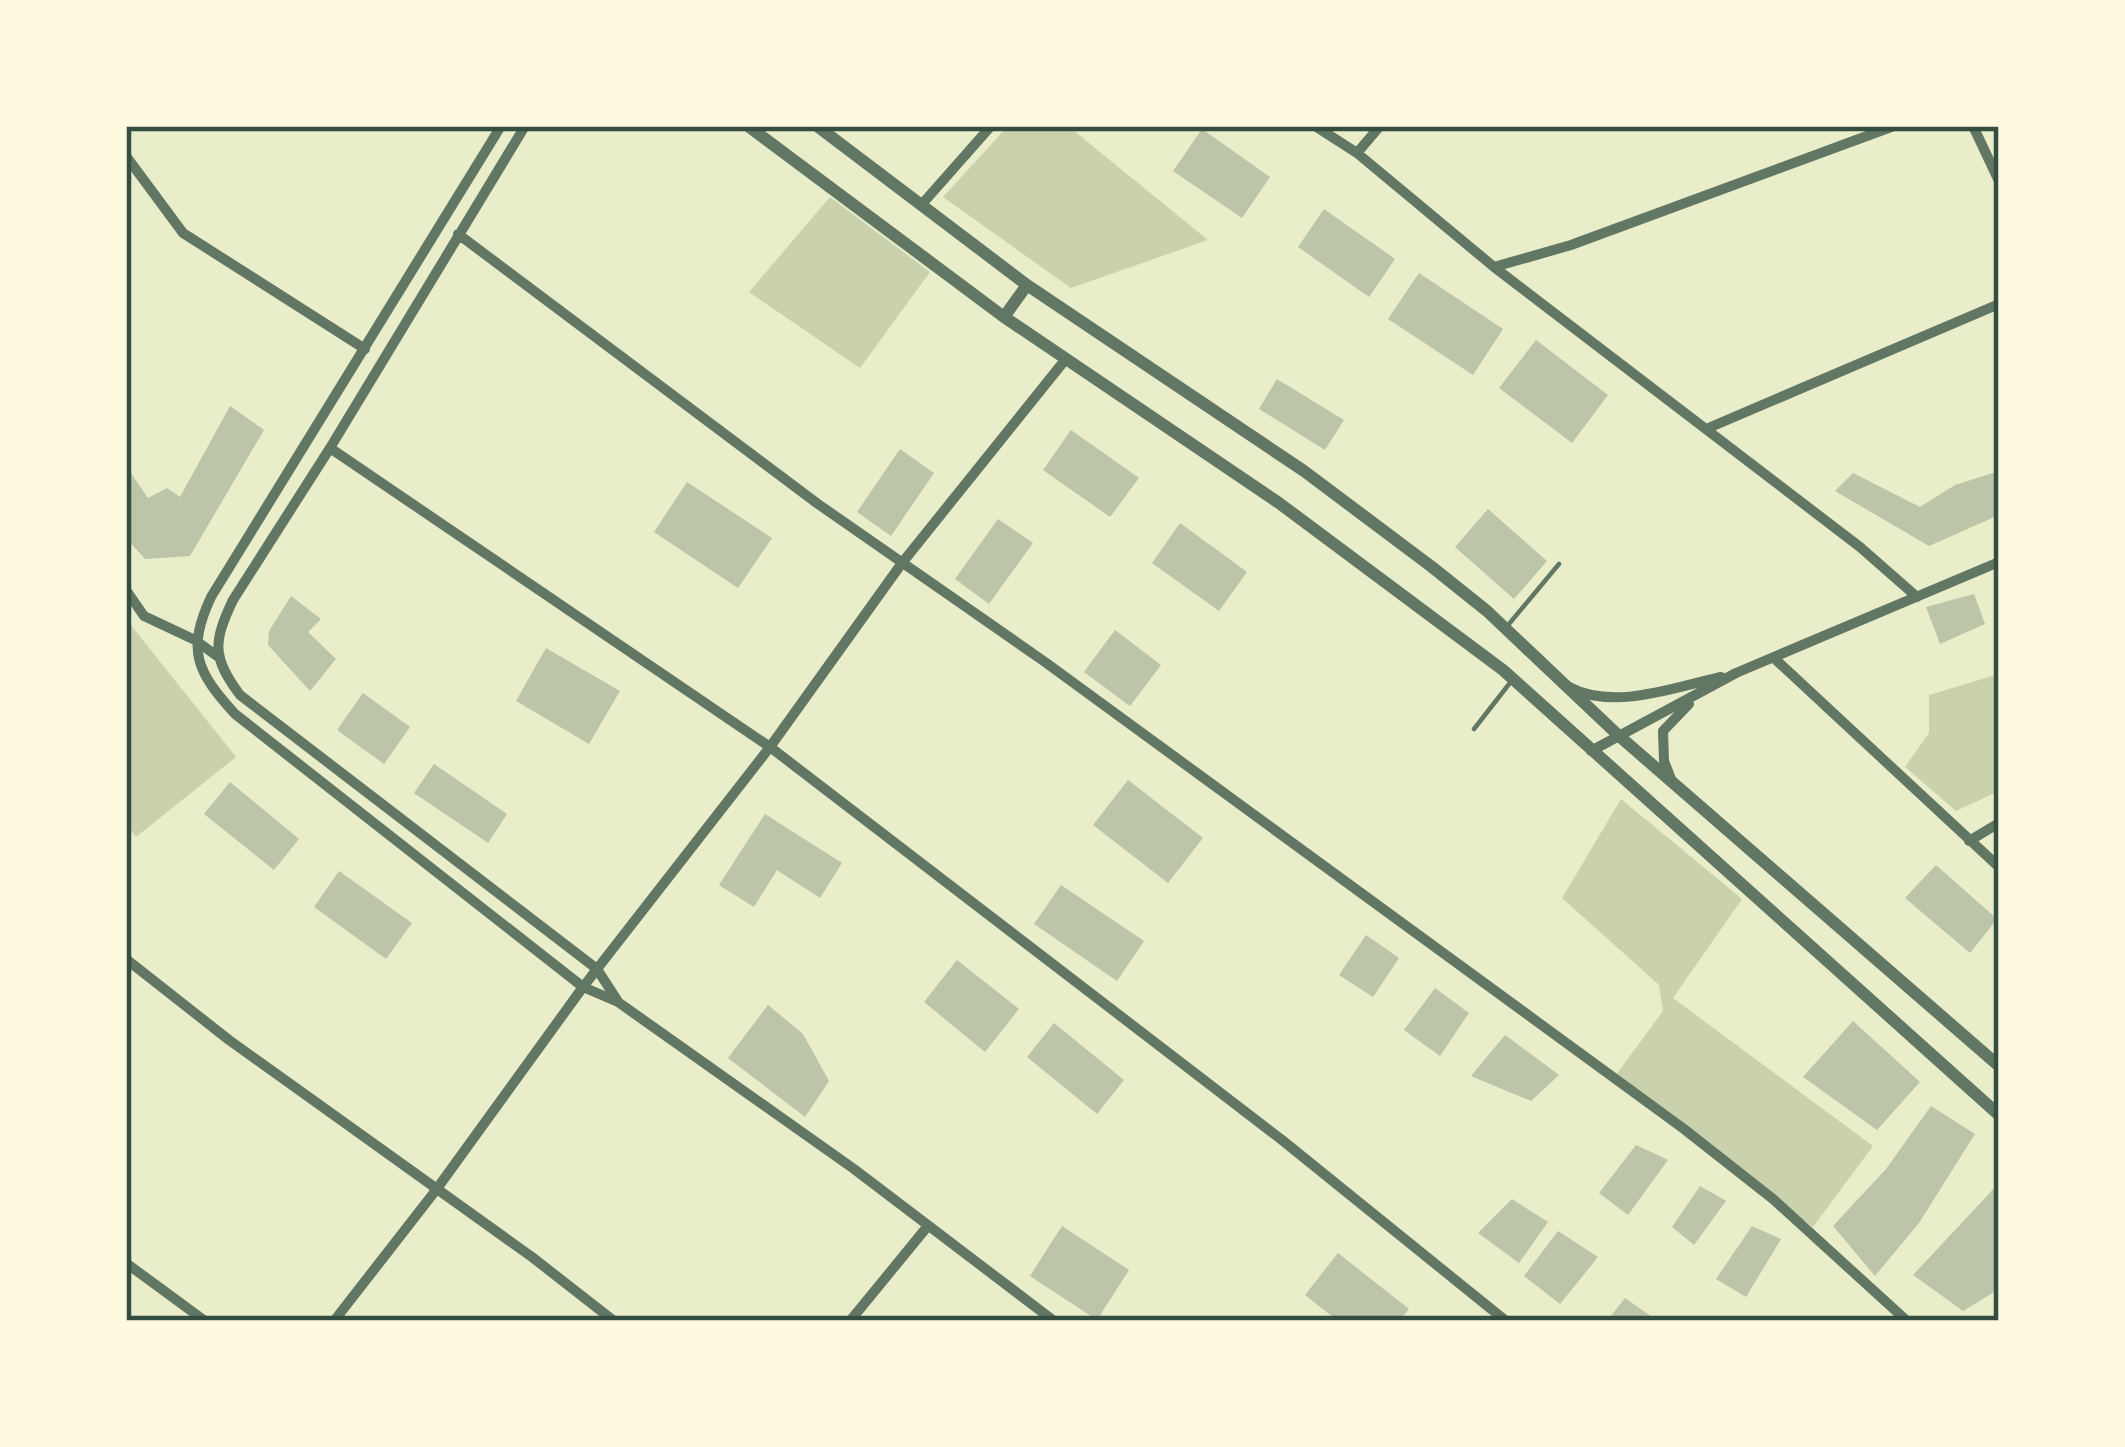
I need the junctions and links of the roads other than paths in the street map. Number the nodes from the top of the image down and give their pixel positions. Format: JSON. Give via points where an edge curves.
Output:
{"nodes":[{"id":1,"x":501,"y":126,"type":"edge"},
{"id":2,"x":525,"y":126,"type":"edge"},
{"id":3,"x":748,"y":126,"type":"edge"},
{"id":4,"x":818,"y":126,"type":"edge"},
{"id":5,"x":991,"y":126,"type":"edge"},
{"id":6,"x":1315,"y":126,"type":"edge"},
{"id":7,"x":1379,"y":126,"type":"edge"},
{"id":8,"x":1894,"y":126,"type":"edge"},
{"id":9,"x":1973,"y":126,"type":"edge"},
{"id":10,"x":1358,"y":153,"type":"junction"},
{"id":11,"x":126,"y":156,"type":"edge"},
{"id":12,"x":1999,"y":181,"type":"edge"},
{"id":13,"x":923,"y":203,"type":"junction"},
{"id":14,"x":458,"y":235,"type":"junction"},
{"id":15,"x":1493,"y":267,"type":"junction"},
{"id":16,"x":1028,"y":285,"type":"junction"},
{"id":17,"x":1999,"y":304,"type":"edge"},
{"id":18,"x":1004,"y":317,"type":"junction"},
{"id":19,"x":378,"y":327,"type":"junction"},
{"id":20,"x":396,"y":338,"type":"junction"},
{"id":21,"x":365,"y":349,"type":"junction"},
{"id":22,"x":1065,"y":360,"type":"junction"},
{"id":23,"x":1706,"y":429,"type":"junction"},
{"id":24,"x":330,"y":448,"type":"junction"},
{"id":25,"x":1999,"y":562,"type":"edge"},
{"id":26,"x":902,"y":563,"type":"junction"},
{"id":27,"x":1559,"y":564,"type":"dead end"},
{"id":28,"x":126,"y":590,"type":"edge"},
{"id":29,"x":1917,"y":597,"type":"junction"},
{"id":30,"x":1505,"y":628,"type":"junction"},
{"id":31,"x":195,"y":640,"type":"junction"},
{"id":32,"x":217,"y":656,"type":"junction"},
{"id":33,"x":1774,"y":658,"type":"junction"},
{"id":34,"x":1736,"y":673,"type":"junction"},
{"id":35,"x":1513,"y":679,"type":"junction"},
{"id":36,"x":1562,"y":681,"type":"junction"},
{"id":37,"x":1474,"y":729,"type":"dead end"},
{"id":38,"x":1618,"y":734,"type":"junction"},
{"id":39,"x":770,"y":747,"type":"junction"},
{"id":40,"x":1591,"y":751,"type":"junction"},
{"id":41,"x":1672,"y":778,"type":"junction"},
{"id":42,"x":1999,"y":823,"type":"edge"},
{"id":43,"x":1969,"y":841,"type":"junction"},
{"id":44,"x":1999,"y":867,"type":"edge"},
{"id":45,"x":126,"y":959,"type":"edge"},
{"id":46,"x":597,"y":969,"type":"junction"},
{"id":47,"x":583,"y":987,"type":"junction"},
{"id":48,"x":618,"y":1003,"type":"junction"},
{"id":49,"x":1999,"y":1066,"type":"edge"},
{"id":50,"x":1999,"y":1115,"type":"edge"},
{"id":51,"x":436,"y":1190,"type":"junction"},
{"id":52,"x":927,"y":1227,"type":"junction"},
{"id":53,"x":126,"y":1264,"type":"edge"},
{"id":54,"x":205,"y":1321,"type":"edge"},
{"id":55,"x":334,"y":1321,"type":"edge"},
{"id":56,"x":614,"y":1321,"type":"edge"},
{"id":57,"x":850,"y":1321,"type":"edge"},
{"id":58,"x":1054,"y":1321,"type":"edge"},
{"id":59,"x":1506,"y":1321,"type":"edge"},
{"id":60,"x":1907,"y":1321,"type":"edge"}],
"edges":[{"from":1,"to":19,"type":"street"},
{"from":2,"to":14,"type":"street"},
{"from":3,"to":18,"type":"street"},
{"from":4,"to":13,"type":"street"},
{"from":5,"to":13,"type":"street"},
{"from":6,"to":10,"type":"street"},
{"from":7,"to":10,"type":"street"},
{"from":8,"to":15,"type":"street"},
{"from":9,"to":12,"type":"street"},
{"from":10,"to":15,"type":"street"},
{"from":11,"to":21,"type":"street","via":[[183,233]]},
{"from":13,"to":16,"type":"street"},
{"from":14,"to":20,"type":"street"},
{"from":14,"to":26,"type":"street"},
{"from":15,"to":23,"type":"street"},
{"from":16,"to":18,"type":"street"},
{"from":16,"to":30,"type":"street","via":[[1352,505]]},
{"from":17,"to":23,"type":"street"},
{"from":18,"to":22,"type":"street"},
{"from":19,"to":20,"type":"street"},
{"from":19,"to":21,"type":"street"},
{"from":20,"to":24,"type":"street"},
{"from":21,"to":31,"type":"street","via":[[211,597]]},
{"from":22,"to":26,"type":"street"},
{"from":22,"to":35,"type":"street","via":[[1325,536]]},
{"from":23,"to":29,"type":"street"},
{"from":24,"to":32,"type":"street","via":[[232,600]]},
{"from":24,"to":39,"type":"street"},
{"from":25,"to":29,"type":"street"},
{"from":26,"to":39,"type":"street"},
{"from":26,"to":60,"type":"street","via":[[1684,1130]]},
{"from":27,"to":30,"type":"lane"},
{"from":28,"to":31,"type":"street","via":[[144,616]]},
{"from":29,"to":33,"type":"street"},
{"from":30,"to":36,"type":"street"},
{"from":31,"to":32,"type":"street"},
{"from":31,"to":47,"type":"street","via":[[200,667],[235,714]]},
{"from":32,"to":46,"type":"street","via":[[240,694]]},
{"from":33,"to":34,"type":"street"},
{"from":33,"to":43,"type":"street"},
{"from":34,"to":36,"type":"street","via":[[1624,697]]},
{"from":34,"to":38,"type":"street"},
{"from":34,"to":41,"type":"street","via":[[1685,706],[1664,731]]},
{"from":35,"to":37,"type":"lane"},
{"from":35,"to":40,"type":"street"},
{"from":36,"to":38,"type":"street"},
{"from":38,"to":40,"type":"street"},
{"from":38,"to":41,"type":"street"},
{"from":39,"to":46,"type":"street"},
{"from":39,"to":59,"type":"street"},
{"from":40,"to":50,"type":"street"},
{"from":41,"to":49,"type":"street"},
{"from":42,"to":43,"type":"street"},
{"from":43,"to":44,"type":"street"},
{"from":45,"to":51,"type":"street"},
{"from":46,"to":47,"type":"street"},
{"from":46,"to":48,"type":"street"},
{"from":47,"to":48,"type":"street"},
{"from":47,"to":51,"type":"street"},
{"from":48,"to":52,"type":"street"},
{"from":51,"to":55,"type":"street"},
{"from":51,"to":56,"type":"street"},
{"from":52,"to":57,"type":"street"},
{"from":52,"to":58,"type":"street"},
{"from":53,"to":54,"type":"street"}]}
